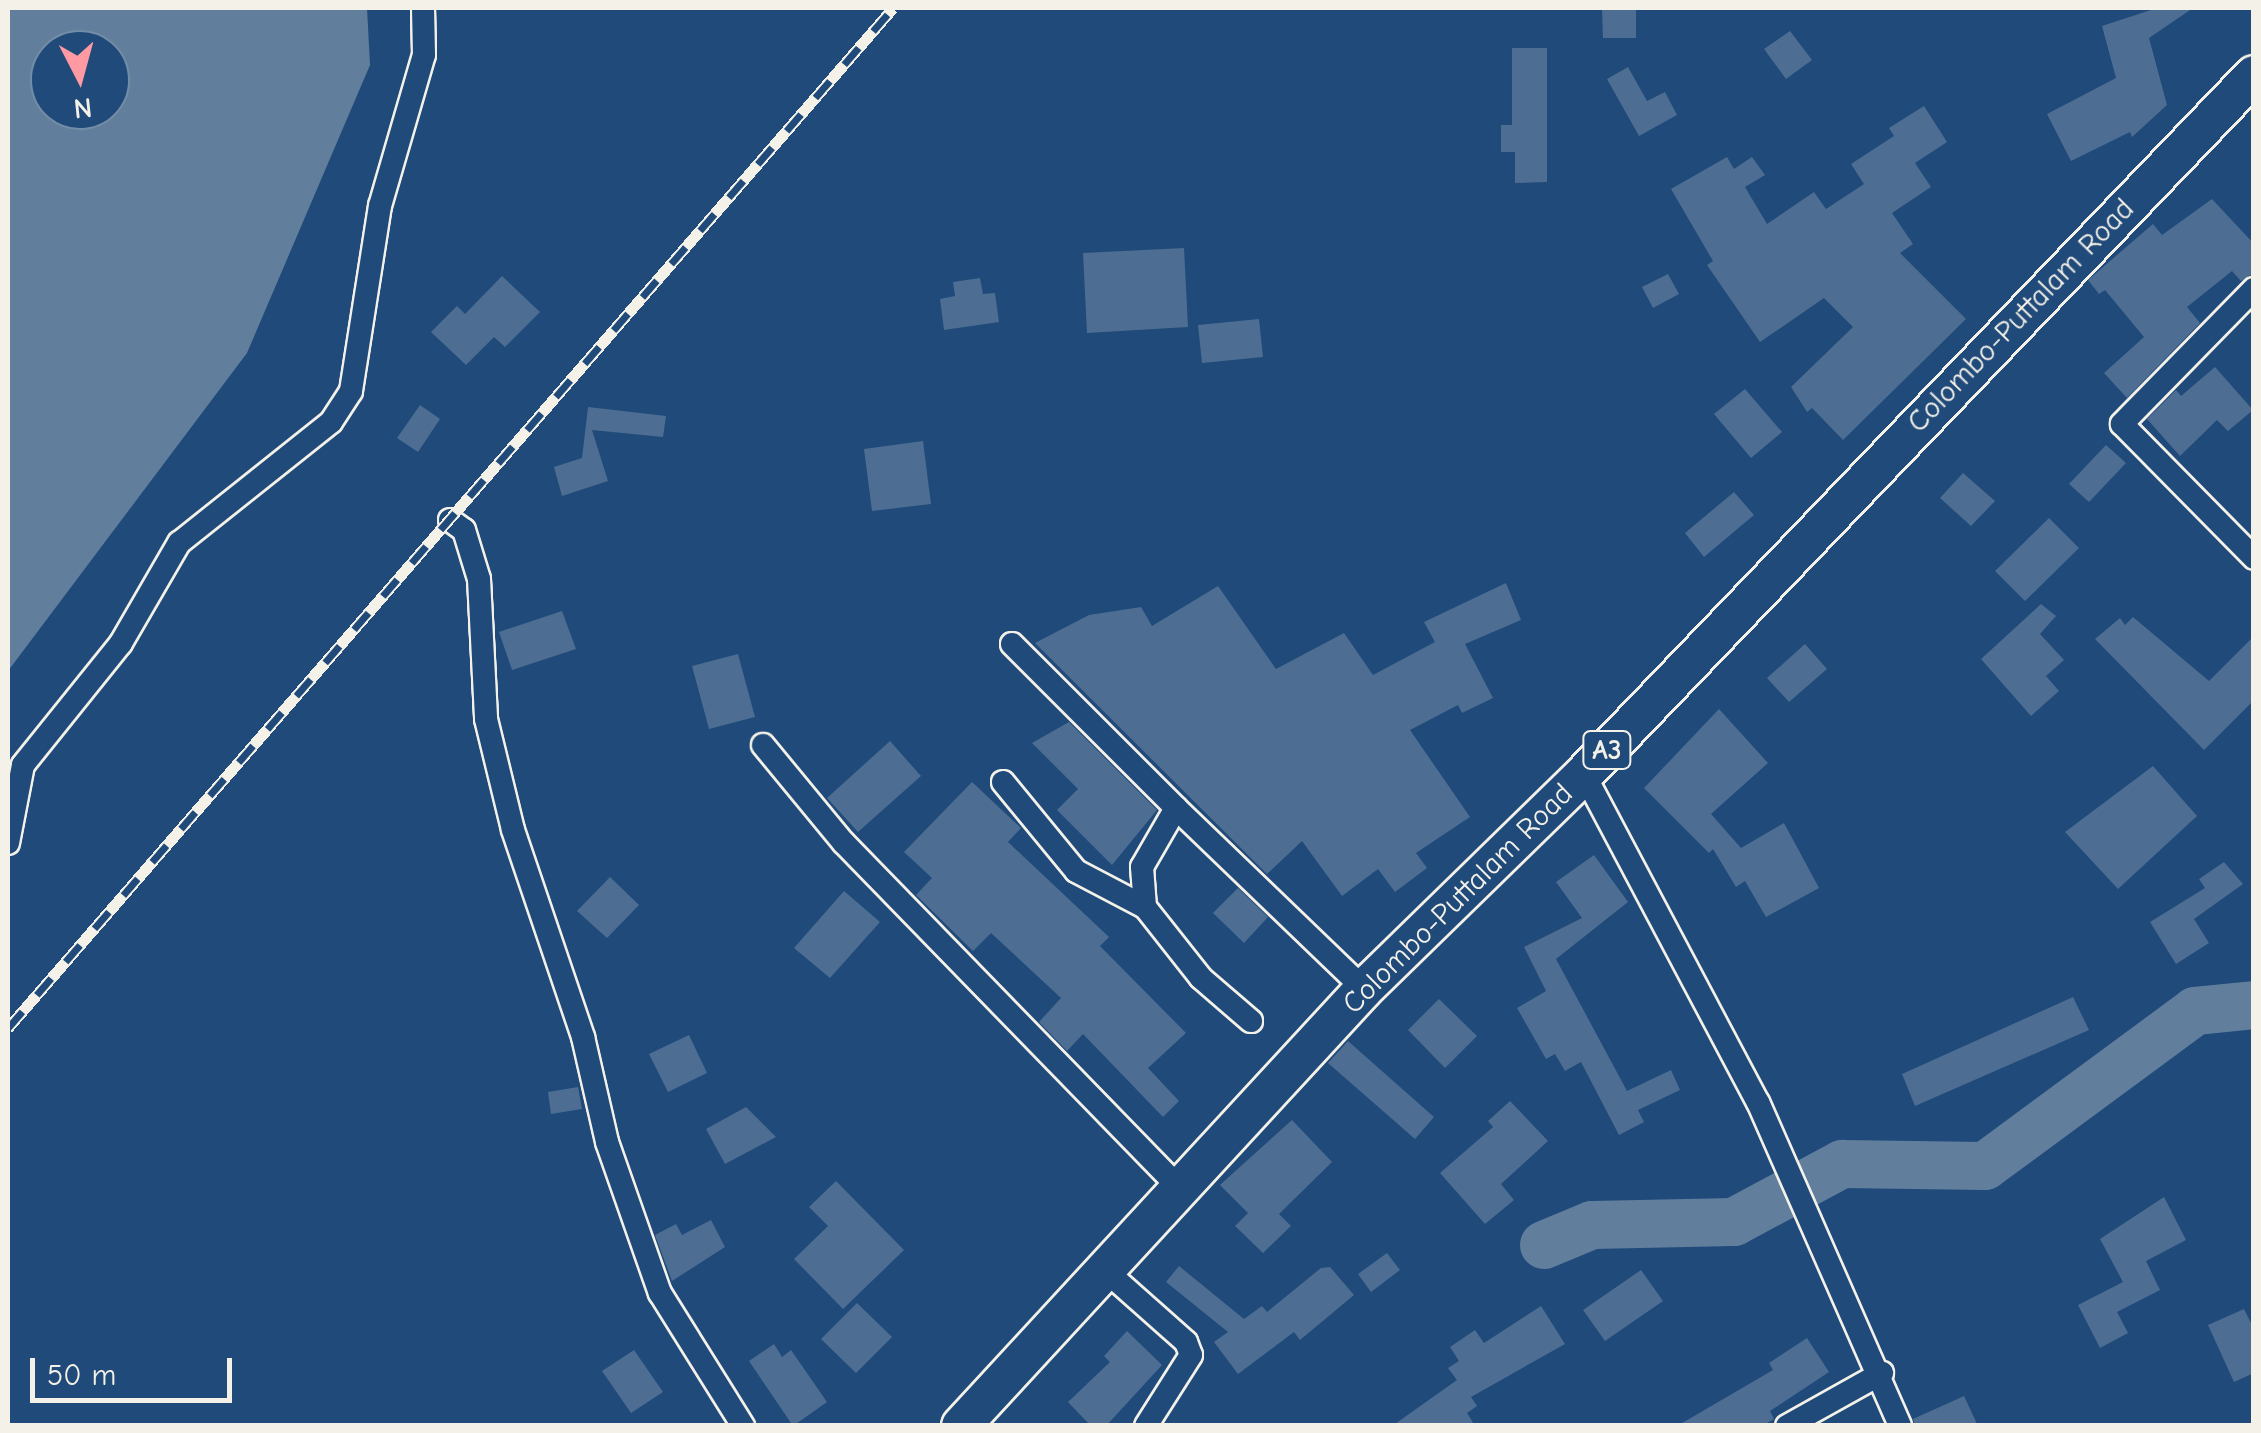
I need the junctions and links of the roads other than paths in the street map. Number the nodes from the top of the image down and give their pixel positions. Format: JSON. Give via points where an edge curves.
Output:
{"nodes":[{"id":1,"x":422,"y":8,"type":"edge"},
{"id":2,"x":2254,"y":75,"type":"edge"},
{"id":3,"x":2254,"y":289,"type":"edge"},
{"id":4,"x":450,"y":520,"type":"dead end"},
{"id":5,"x":2254,"y":558,"type":"edge"},
{"id":6,"x":1012,"y":644,"type":"dead end"},
{"id":7,"x":762,"y":745,"type":"dead end"},
{"id":8,"x":1584,"y":774,"type":"junction"},
{"id":9,"x":1003,"y":782,"type":"dead end"},
{"id":10,"x":1176,"y":808,"type":"junction"},
{"id":11,"x":8,"y":843,"type":"edge"},
{"id":12,"x":1144,"y":907,"type":"junction"},
{"id":13,"x":1364,"y":989,"type":"junction"},
{"id":14,"x":1252,"y":1021,"type":"dead end"},
{"id":15,"x":1182,"y":1191,"type":"junction"},
{"id":16,"x":1106,"y":1271,"type":"junction"},
{"id":17,"x":1882,"y":1373,"type":"junction"},
{"id":18,"x":744,"y":1426,"type":"edge"},
{"id":19,"x":961,"y":1426,"type":"edge"},
{"id":20,"x":1146,"y":1426,"type":"edge"},
{"id":21,"x":1787,"y":1426,"type":"edge"},
{"id":22,"x":1900,"y":1426,"type":"edge"}],
"edges":[{"from":1,"to":11,"type":"street","via":[[424,55],[380,206],[352,391],[330,422],[178,543],[121,643],[22,765]]},
{"from":2,"to":8,"type":"highway","name":"Colombo-Puttalam Road","number":"A3"},
{"from":3,"to":5,"type":"street","via":[[2122,424]]},
{"from":4,"to":18,"type":"street","via":[[464,530],[480,579],[486,719],[512,830],[582,1037],[607,1142],[660,1293]]},
{"from":6,"to":10,"type":"street"},
{"from":7,"to":15,"type":"street","via":[[844,842]]},
{"from":8,"to":13,"type":"highway","name":"Colombo-Puttalam Road","number":"A3"},
{"from":8,"to":17,"type":"street","via":[[1758,1102]]},
{"from":9,"to":12,"type":"street","via":[[1076,871]]},
{"from":10,"to":12,"type":"street","via":[[1142,867]]},
{"from":10,"to":13,"type":"street"},
{"from":12,"to":14,"type":"street","via":[[1201,978]]},
{"from":13,"to":15,"type":"highway","name":"Colombo-Puttalam Road","number":"A3"},
{"from":15,"to":16,"type":"highway","name":"Colombo-Puttalam Road","number":"A3"},
{"from":16,"to":19,"type":"highway","name":"Colombo-Puttalam Road","number":"A3"},
{"from":16,"to":20,"type":"street","via":[[1186,1342],[1191,1355]]},
{"from":17,"to":21,"type":"street"},
{"from":17,"to":22,"type":"street"}]}
